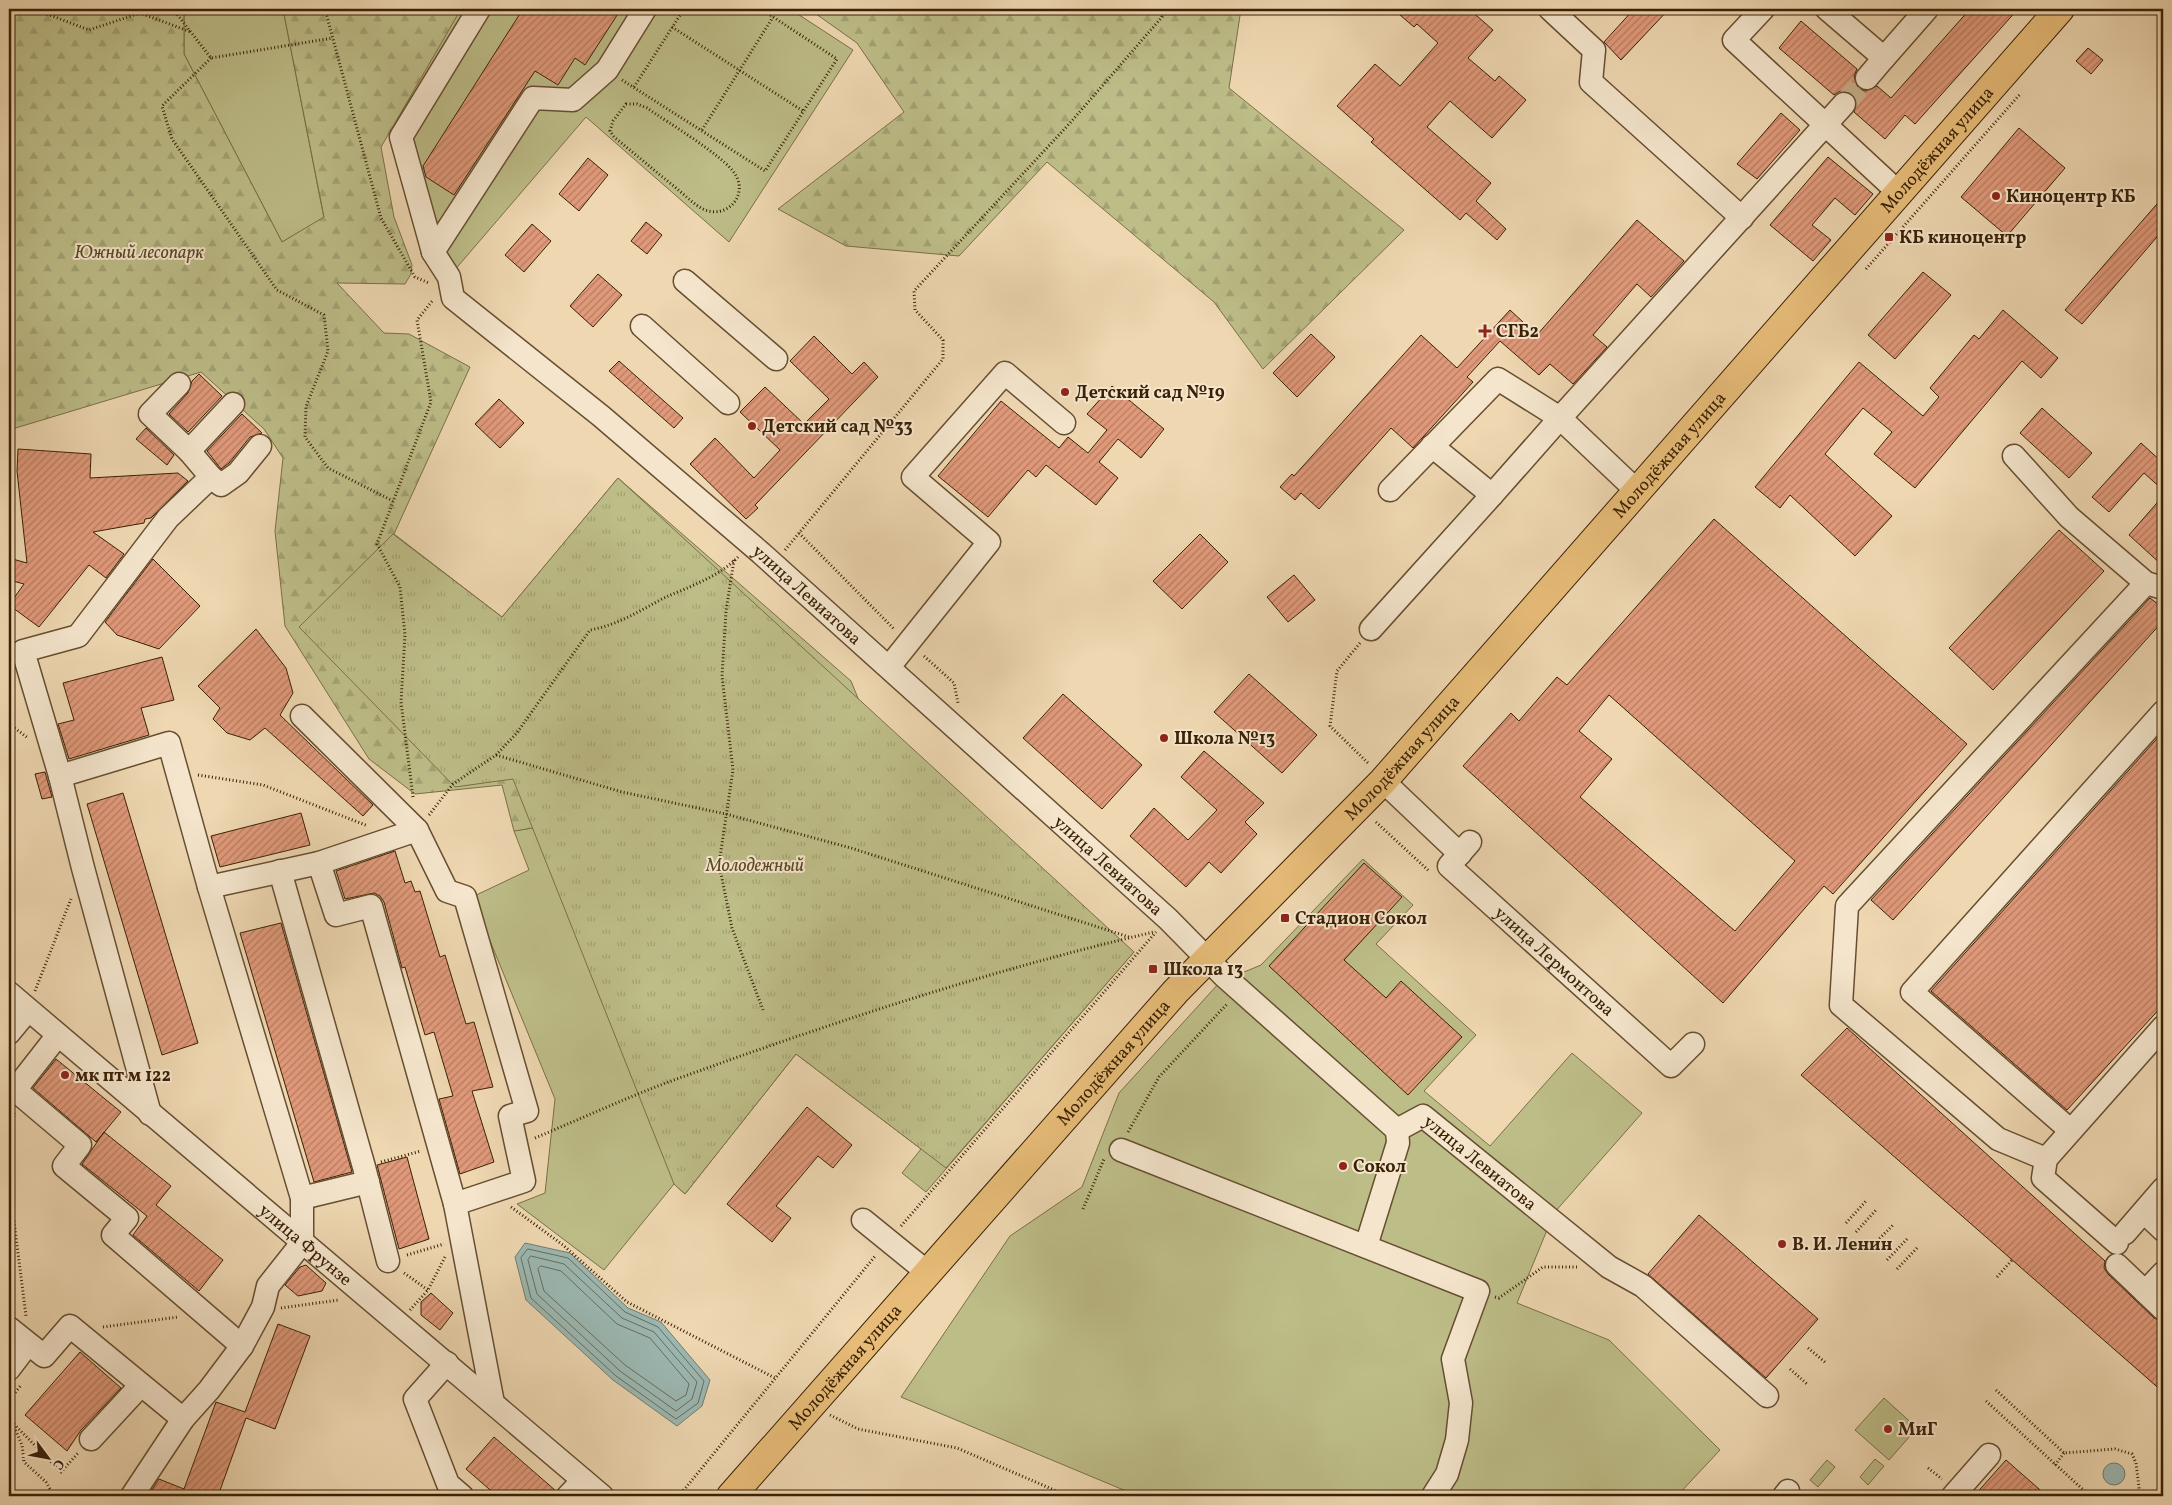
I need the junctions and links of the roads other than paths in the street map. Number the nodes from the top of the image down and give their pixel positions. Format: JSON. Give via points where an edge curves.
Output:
{"nodes":[{"id":1,"x":479,"y":9,"type":"edge"},
{"id":2,"x":645,"y":9,"type":"edge"},
{"id":3,"x":1550,"y":9,"type":"edge"},
{"id":4,"x":1764,"y":9,"type":"edge"},
{"id":5,"x":1827,"y":9,"type":"edge"},
{"id":6,"x":1927,"y":9,"type":"edge"},
{"id":7,"x":2060,"y":9,"type":"edge"},
{"id":8,"x":1884,"y":58,"type":"junction"},
{"id":9,"x":1867,"y":78,"type":"tunnel mouth"},
{"id":10,"x":1844,"y":104,"type":"tunnel mouth"},
{"id":11,"x":1827,"y":124,"type":"junction"},
{"id":12,"x":1898,"y":192,"type":"junction"},
{"id":13,"x":1742,"y":218,"type":"junction"},
{"id":14,"x":433,"y":252,"type":"junction"},
{"id":15,"x":685,"y":281,"type":"dead end"},
{"id":16,"x":642,"y":326,"type":"dead end"},
{"id":17,"x":776,"y":359,"type":"dead end"},
{"id":18,"x":179,"y":384,"type":"dead end"},
{"id":19,"x":233,"y":404,"type":"dead end"},
{"id":20,"x":728,"y":404,"type":"dead end"},
{"id":21,"x":1560,"y":418,"type":"junction"},
{"id":22,"x":1064,"y":423,"type":"dead end"},
{"id":23,"x":260,"y":446,"type":"dead end"},
{"id":24,"x":1432,"y":446,"type":"junction"},
{"id":25,"x":189,"y":451,"type":"junction"},
{"id":26,"x":2014,"y":456,"type":"dead end"},
{"id":27,"x":210,"y":477,"type":"junction"},
{"id":28,"x":1390,"y":490,"type":"dead end"},
{"id":29,"x":1638,"y":492,"type":"junction"},
{"id":30,"x":1492,"y":495,"type":"junction"},
{"id":31,"x":2155,"y":586,"type":"edge"},
{"id":32,"x":1371,"y":629,"type":"road end"},
{"id":33,"x":889,"y":667,"type":"junction"},
{"id":34,"x":2163,"y":712,"type":"edge"},
{"id":35,"x":302,"y":716,"type":"dead end"},
{"id":36,"x":1378,"y":775,"type":"junction"},
{"id":37,"x":60,"y":776,"type":"junction"},
{"id":38,"x":417,"y":830,"type":"junction"},
{"id":39,"x":319,"y":863,"type":"junction"},
{"id":40,"x":280,"y":871,"type":"junction"},
{"id":41,"x":209,"y":887,"type":"junction"},
{"id":42,"x":1208,"y":958,"type":"junction"},
{"id":43,"x":9,"y":993,"type":"edge"},
{"id":44,"x":28,"y":1010,"type":"junction"},
{"id":45,"x":2163,"y":1027,"type":"edge"},
{"id":46,"x":9,"y":1033,"type":"edge"},
{"id":47,"x":58,"y":1035,"type":"junction"},
{"id":48,"x":1692,"y":1044,"type":"dead end"},
{"id":49,"x":150,"y":1114,"type":"junction"},
{"id":50,"x":1397,"y":1130,"type":"junction"},
{"id":51,"x":2070,"y":1130,"type":"junction"},
{"id":52,"x":1121,"y":1150,"type":"road end"},
{"id":53,"x":2046,"y":1159,"type":"junction"},
{"id":54,"x":366,"y":1175,"type":"junction"},
{"id":55,"x":2163,"y":1189,"type":"edge"},
{"id":56,"x":302,"y":1198,"type":"junction"},
{"id":57,"x":455,"y":1204,"type":"junction"},
{"id":58,"x":2144,"y":1212,"type":"junction"},
{"id":59,"x":863,"y":1220,"type":"dead end"},
{"id":60,"x":2163,"y":1230,"type":"edge"},
{"id":61,"x":302,"y":1243,"type":"junction"},
{"id":62,"x":1366,"y":1246,"type":"junction"},
{"id":63,"x":388,"y":1261,"type":"road end"},
{"id":64,"x":2117,"y":1265,"type":"dead end"},
{"id":65,"x":927,"y":1272,"type":"junction"},
{"id":66,"x":2163,"y":1273,"type":"edge"},
{"id":67,"x":2146,"y":1292,"type":"junction"},
{"id":68,"x":2163,"y":1309,"type":"edge"},
{"id":69,"x":9,"y":1328,"type":"edge"},
{"id":70,"x":28,"y":1344,"type":"junction"},
{"id":71,"x":242,"y":1346,"type":"junction"},
{"id":72,"x":439,"y":1356,"type":"junction"},
{"id":73,"x":9,"y":1368,"type":"edge"},
{"id":74,"x":141,"y":1385,"type":"junction"},
{"id":75,"x":1767,"y":1396,"type":"dead end"},
{"id":76,"x":493,"y":1403,"type":"junction"},
{"id":77,"x":183,"y":1419,"type":"junction"},
{"id":78,"x":91,"y":1439,"type":"road end"},
{"id":79,"x":1989,"y":1456,"type":"dead end"},
{"id":80,"x":575,"y":1488,"type":"edge"},
{"id":81,"x":1950,"y":1489,"type":"edge"},
{"id":82,"x":132,"y":1496,"type":"edge"},
{"id":83,"x":462,"y":1496,"type":"edge"},
{"id":84,"x":602,"y":1496,"type":"edge"},
{"id":85,"x":731,"y":1496,"type":"edge"},
{"id":86,"x":1433,"y":1496,"type":"edge"}],
"edges":[{"from":1,"to":14,"type":"street","via":[[401,137]]},
{"from":2,"to":14,"type":"street","via":[[607,70],[573,100],[533,98]]},
{"from":3,"to":13,"type":"street","via":[[1594,50],[1591,82]]},
{"from":4,"to":11,"type":"street","via":[[1734,40]]},
{"from":5,"to":8,"type":"street"},
{"from":6,"to":8,"type":"street"},
{"from":7,"to":12,"type":"main road","name":"Молодёжная улица"},
{"from":8,"to":9,"type":"street"},
{"from":10,"to":11,"type":"street"},
{"from":11,"to":12,"type":"street"},
{"from":11,"to":13,"type":"street"},
{"from":12,"to":29,"type":"main road","name":"Молодёжная улица"},
{"from":13,"to":21,"type":"street"},
{"from":14,"to":33,"type":"street","name":"улица Левиатова","via":[[448,277],[447,294],[601,416]]},
{"from":15,"to":17,"type":"street"},
{"from":16,"to":20,"type":"street"},
{"from":18,"to":25,"type":"street","via":[[150,414]]},
{"from":19,"to":25,"type":"street"},
{"from":21,"to":24,"type":"street","via":[[1498,379]]},
{"from":21,"to":29,"type":"street"},
{"from":21,"to":30,"type":"street"},
{"from":22,"to":33,"type":"street","via":[[1005,373],[913,477],[989,542]]},
{"from":23,"to":27,"type":"street","via":[[222,485]]},
{"from":24,"to":28,"type":"street"},
{"from":24,"to":30,"type":"street"},
{"from":25,"to":27,"type":"street"},
{"from":26,"to":31,"type":"street","via":[[2069,517]]},
{"from":27,"to":37,"type":"street","via":[[168,518],[78,636],[23,651]]},
{"from":29,"to":36,"type":"main road","name":"Молодёжная улица"},
{"from":30,"to":32,"type":"street"},
{"from":31,"to":53,"type":"street","via":[[1847,906],[1841,1005],[1998,1139]]},
{"from":33,"to":42,"type":"street","name":"улица Левиатова"},
{"from":34,"to":51,"type":"street","via":[[1912,992]]},
{"from":35,"to":38,"type":"street"},
{"from":36,"to":42,"type":"main road","name":"Молодёжная улица","via":[[1267,901]]},
{"from":36,"to":48,"type":"street","name":"улица Лермонтова","via":[[1671,1066]]},
{"from":37,"to":41,"type":"street","via":[[169,743]]},
{"from":37,"to":49,"type":"street"},
{"from":38,"to":39,"type":"street"},
{"from":38,"to":57,"type":"street","via":[[447,891],[465,897],[527,1111],[510,1116],[524,1181]]},
{"from":39,"to":40,"type":"street"},
{"from":39,"to":57,"type":"street","via":[[336,915],[371,906]]},
{"from":40,"to":41,"type":"street"},
{"from":40,"to":54,"type":"street"},
{"from":41,"to":56,"type":"street"},
{"from":42,"to":50,"type":"street","name":"улица Левиатова"},
{"from":42,"to":65,"type":"main road","name":"Молодёжная улица"},
{"from":43,"to":44,"type":"street","name":"улица Фрунзе"},
{"from":44,"to":46,"type":"street"},
{"from":44,"to":47,"type":"street","name":"улица Фрунзе"},
{"from":45,"to":51,"type":"street"},
{"from":47,"to":49,"type":"street","name":"улица Фрунзе"},
{"from":47,"to":71,"type":"street","via":[[16,1090],[80,1145],[64,1166],[127,1218],[114,1235]]},
{"from":49,"to":61,"type":"street","name":"улица Фрунзе"},
{"from":50,"to":62,"type":"street","via":[[1398,1143]]},
{"from":50,"to":75,"type":"street","name":"улица Левиатова","via":[[1423,1116],[1609,1267],[1643,1286]]},
{"from":51,"to":53,"type":"street"},
{"from":52,"to":62,"type":"street"},
{"from":53,"to":58,"type":"street","via":[[2043,1178],[2121,1238]]},
{"from":54,"to":56,"type":"street"},
{"from":54,"to":63,"type":"street"},
{"from":55,"to":58,"type":"street"},
{"from":56,"to":61,"type":"street"},
{"from":57,"to":76,"type":"street"},
{"from":58,"to":60,"type":"street"},
{"from":59,"to":65,"type":"street"},
{"from":61,"to":71,"type":"street","via":[[268,1286],[264,1307]]},
{"from":61,"to":72,"type":"street","name":"улица Фрунзе","via":[[403,1318]]},
{"from":62,"to":86,"type":"street","via":[[1478,1291],[1453,1359],[1461,1404],[1457,1440],[1446,1474]]},
{"from":64,"to":67,"type":"street"},
{"from":65,"to":85,"type":"main road","name":"Молодёжная улица"},
{"from":66,"to":67,"type":"street"},
{"from":67,"to":68,"type":"street"},
{"from":69,"to":70,"type":"street"},
{"from":70,"to":73,"type":"street"},
{"from":70,"to":74,"type":"street","via":[[44,1356],[70,1326]]},
{"from":71,"to":77,"type":"street"},
{"from":72,"to":76,"type":"street","name":"улица Фрунзе"},
{"from":72,"to":83,"type":"street","via":[[415,1399],[448,1484]]},
{"from":74,"to":77,"type":"street"},
{"from":74,"to":78,"type":"street"},
{"from":76,"to":80,"type":"street","name":"улица Фрунзе"},
{"from":77,"to":82,"type":"street"},
{"from":79,"to":81,"type":"street"},
{"from":80,"to":84,"type":"street","name":"улица Фрунзе"}]}
